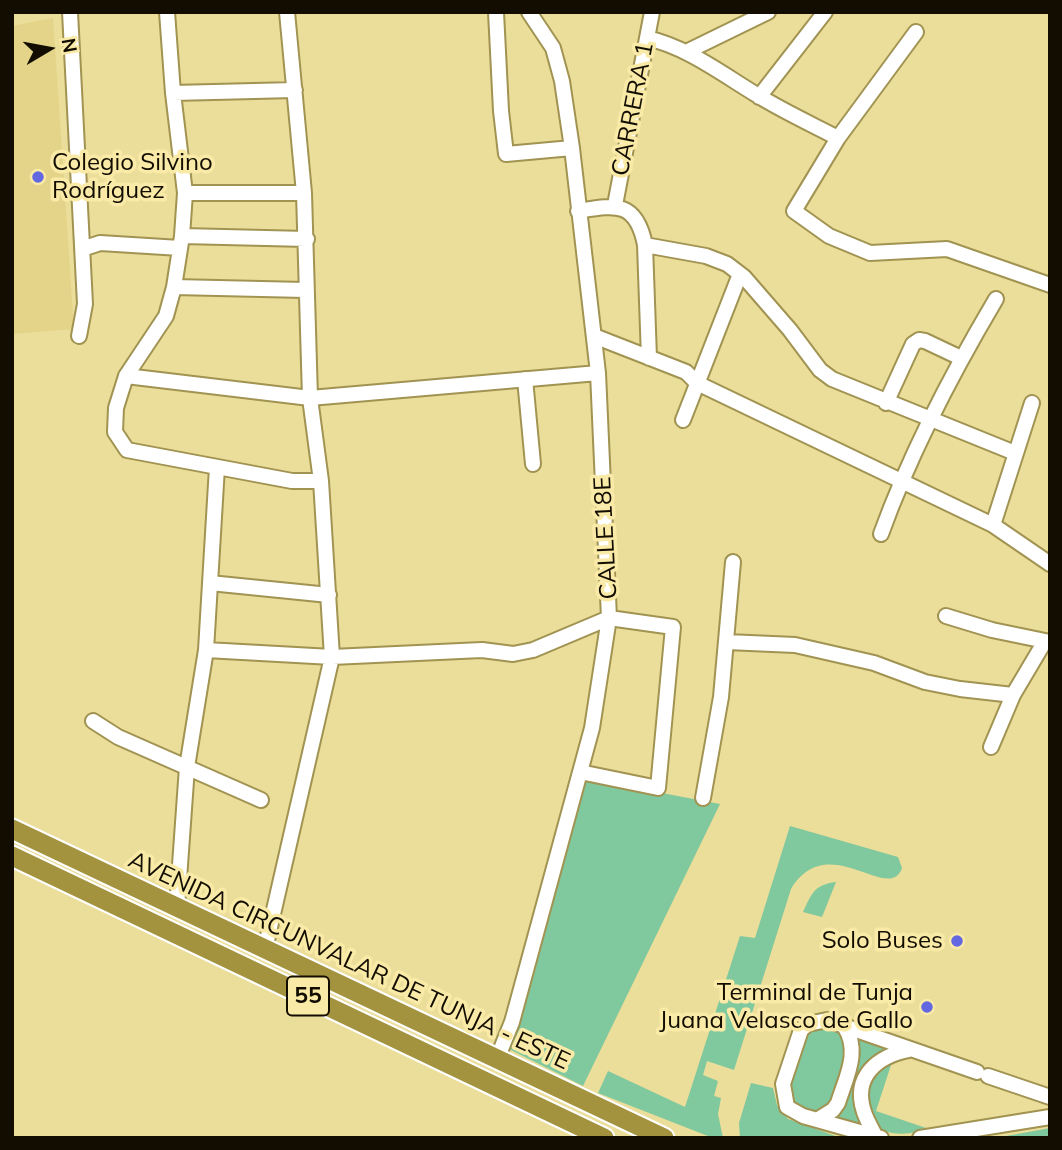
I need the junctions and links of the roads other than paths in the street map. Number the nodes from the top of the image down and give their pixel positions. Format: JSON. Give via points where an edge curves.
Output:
{"nodes":[{"id":1,"x":70,"y":12,"type":"edge"},
{"id":2,"x":167,"y":12,"type":"edge"},
{"id":3,"x":287,"y":12,"type":"edge"},
{"id":4,"x":496,"y":12,"type":"edge"},
{"id":5,"x":529,"y":12,"type":"edge"},
{"id":6,"x":652,"y":12,"type":"edge"},
{"id":7,"x":768,"y":12,"type":"edge"},
{"id":8,"x":825,"y":12,"type":"edge"},
{"id":9,"x":916,"y":32,"type":"dead end"},
{"id":10,"x":647,"y":38,"type":"junction"},
{"id":11,"x":686,"y":52,"type":"junction"},
{"id":12,"x":295,"y":90,"type":"junction"},
{"id":13,"x":173,"y":93,"type":"junction"},
{"id":14,"x":759,"y":97,"type":"junction"},
{"id":15,"x":838,"y":138,"type":"junction"},
{"id":16,"x":572,"y":148,"type":"junction"},
{"id":17,"x":304,"y":193,"type":"junction"},
{"id":18,"x":185,"y":194,"type":"junction"},
{"id":19,"x":615,"y":205,"type":"junction"},
{"id":20,"x":578,"y":211,"type":"junction"},
{"id":21,"x":307,"y":239,"type":"junction"},
{"id":22,"x":181,"y":242,"type":"junction"},
{"id":23,"x":645,"y":245,"type":"junction"},
{"id":24,"x":82,"y":249,"type":"junction"},
{"id":25,"x":740,"y":274,"type":"junction"},
{"id":26,"x":1050,"y":285,"type":"edge"},
{"id":27,"x":174,"y":287,"type":"junction"},
{"id":28,"x":305,"y":290,"type":"junction"},
{"id":29,"x":996,"y":299,"type":"dead end"},
{"id":30,"x":79,"y":336,"type":"dead end"},
{"id":31,"x":594,"y":336,"type":"junction"},
{"id":32,"x":649,"y":358,"type":"junction"},
{"id":33,"x":961,"y":358,"type":"junction"},
{"id":34,"x":598,"y":373,"type":"junction"},
{"id":35,"x":126,"y":376,"type":"junction"},
{"id":36,"x":525,"y":379,"type":"junction"},
{"id":37,"x":697,"y":383,"type":"junction"},
{"id":38,"x":310,"y":398,"type":"junction"},
{"id":39,"x":886,"y":403,"type":"junction"},
{"id":40,"x":1032,"y":403,"type":"dead end"},
{"id":41,"x":929,"y":420,"type":"junction"},
{"id":42,"x":683,"y":421,"type":"dead end"},
{"id":43,"x":1015,"y":453,"type":"junction"},
{"id":44,"x":533,"y":464,"type":"dead end"},
{"id":45,"x":217,"y":467,"type":"junction"},
{"id":46,"x":901,"y":479,"type":"junction"},
{"id":47,"x":321,"y":481,"type":"junction"},
{"id":48,"x":993,"y":525,"type":"junction"},
{"id":49,"x":881,"y":534,"type":"dead end"},
{"id":50,"x":733,"y":562,"type":"dead end"},
{"id":51,"x":1050,"y":564,"type":"edge"},
{"id":52,"x":210,"y":583,"type":"junction"},
{"id":53,"x":329,"y":595,"type":"junction"},
{"id":54,"x":946,"y":616,"type":"dead end"},
{"id":55,"x":609,"y":618,"type":"junction"},
{"id":56,"x":727,"y":642,"type":"junction"},
{"id":57,"x":1047,"y":642,"type":"edge"},
{"id":58,"x":206,"y":650,"type":"junction"},
{"id":59,"x":332,"y":657,"type":"junction"},
{"id":60,"x":1013,"y":695,"type":"junction"},
{"id":61,"x":93,"y":721,"type":"dead end"},
{"id":62,"x":991,"y":747,"type":"dead end"},
{"id":63,"x":187,"y":767,"type":"junction"},
{"id":64,"x":580,"y":772,"type":"junction"},
{"id":65,"x":703,"y":798,"type":"dead end"},
{"id":66,"x":261,"y":800,"type":"dead end"},
{"id":67,"x":12,"y":829,"type":"edge"},
{"id":68,"x":12,"y":856,"type":"edge"},
{"id":69,"x":177,"y":907,"type":"junction"},
{"id":70,"x":265,"y":949,"type":"junction"},
{"id":71,"x":844,"y":1026,"type":"junction"},
{"id":72,"x":909,"y":1050,"type":"junction"},
{"id":73,"x":497,"y":1059,"type":"junction"},
{"id":74,"x":1050,"y":1097,"type":"edge"},
{"id":75,"x":1050,"y":1117,"type":"edge"},
{"id":76,"x":817,"y":1120,"type":"junction"},
{"id":77,"x":878,"y":1137,"type":"edge"},
{"id":78,"x":604,"y":1138,"type":"edge"},
{"id":79,"x":664,"y":1138,"type":"edge"},
{"id":80,"x":920,"y":1138,"type":"edge"}],
"edges":[{"from":1,"to":24,"type":"street"},
{"from":2,"to":13,"type":"street"},
{"from":3,"to":12,"type":"street"},
{"from":4,"to":16,"type":"street","via":[[506,154]]},
{"from":5,"to":16,"type":"street","name":"CALLE 18E","via":[[553,48]]},
{"from":6,"to":10,"type":"street","name":"CARRERA 1"},
{"from":7,"to":11,"type":"street"},
{"from":8,"to":14,"type":"street"},
{"from":9,"to":15,"type":"street"},
{"from":10,"to":11,"type":"street"},
{"from":10,"to":19,"type":"street","name":"CARRERA 1"},
{"from":11,"to":14,"type":"street"},
{"from":12,"to":13,"type":"street"},
{"from":12,"to":17,"type":"street"},
{"from":13,"to":18,"type":"street"},
{"from":14,"to":15,"type":"street"},
{"from":15,"to":26,"type":"street","via":[[794,211],[829,236],[870,253],[947,249]]},
{"from":16,"to":20,"type":"street","name":"CALLE 18E"},
{"from":17,"to":18,"type":"street"},
{"from":17,"to":21,"type":"street"},
{"from":18,"to":22,"type":"street"},
{"from":19,"to":20,"type":"street"},
{"from":19,"to":23,"type":"street","via":[[636,217]]},
{"from":20,"to":31,"type":"street","name":"CALLE 18E"},
{"from":21,"to":22,"type":"street"},
{"from":21,"to":28,"type":"street"},
{"from":22,"to":24,"type":"street","via":[[100,243]]},
{"from":22,"to":27,"type":"street"},
{"from":23,"to":25,"type":"street","via":[[706,256]]},
{"from":23,"to":32,"type":"street"},
{"from":24,"to":30,"type":"street","via":[[85,304]]},
{"from":25,"to":37,"type":"street"},
{"from":25,"to":39,"type":"street","via":[[820,370]]},
{"from":27,"to":28,"type":"street"},
{"from":27,"to":35,"type":"street","via":[[166,317]]},
{"from":28,"to":38,"type":"street"},
{"from":29,"to":33,"type":"street"},
{"from":31,"to":32,"type":"street"},
{"from":31,"to":34,"type":"street","name":"CALLE 18E"},
{"from":32,"to":37,"type":"street","via":[[685,372]]},
{"from":33,"to":39,"type":"street","via":[[919,340]]},
{"from":33,"to":41,"type":"street"},
{"from":34,"to":36,"type":"street"},
{"from":34,"to":55,"type":"street","name":"CALLE 18E"},
{"from":35,"to":38,"type":"street"},
{"from":35,"to":45,"type":"street","via":[[116,408],[115,432],[127,450]]},
{"from":36,"to":38,"type":"street"},
{"from":36,"to":44,"type":"street"},
{"from":37,"to":42,"type":"street"},
{"from":37,"to":46,"type":"street"},
{"from":38,"to":47,"type":"street"},
{"from":39,"to":41,"type":"street"},
{"from":40,"to":43,"type":"street"},
{"from":41,"to":43,"type":"street"},
{"from":41,"to":46,"type":"street"},
{"from":43,"to":48,"type":"street"},
{"from":45,"to":47,"type":"street","via":[[292,481]]},
{"from":45,"to":52,"type":"street"},
{"from":46,"to":48,"type":"street"},
{"from":46,"to":49,"type":"street"},
{"from":47,"to":53,"type":"street"},
{"from":48,"to":51,"type":"street"},
{"from":50,"to":56,"type":"street"},
{"from":52,"to":53,"type":"street"},
{"from":52,"to":58,"type":"street"},
{"from":53,"to":59,"type":"street"},
{"from":54,"to":57,"type":"street"},
{"from":55,"to":59,"type":"street","via":[[513,654],[482,650]]},
{"from":55,"to":64,"type":"street","name":"CALLE 18E","via":[[592,728]]},
{"from":55,"to":64,"type":"street","via":[[673,627],[658,788]]},
{"from":56,"to":60,"type":"street","via":[[795,645],[874,663],[925,682]]},
{"from":56,"to":65,"type":"street"},
{"from":57,"to":60,"type":"street"},
{"from":58,"to":59,"type":"street"},
{"from":58,"to":63,"type":"street"},
{"from":59,"to":70,"type":"street"},
{"from":60,"to":62,"type":"street"},
{"from":61,"to":63,"type":"street"},
{"from":63,"to":66,"type":"street"},
{"from":63,"to":69,"type":"street"},
{"from":64,"to":73,"type":"street","name":"CALLE 18E","via":[[512,1022]]},
{"from":67,"to":69,"type":"highway","name":"AVENIDA CIRCUNVALAR DE TUNJA - ESTE","number":"55"},
{"from":68,"to":78,"type":"highway","name":"AVENIDA CIRCUNVALAR DE TUNJA - ESTE","number":"55"},
{"from":69,"to":70,"type":"highway","name":"AVENIDA CIRCUNVALAR DE TUNJA - ESTE","number":"55"},
{"from":70,"to":73,"type":"highway","name":"AVENIDA CIRCUNVALAR DE TUNJA - ESTE","number":"55"},
{"from":71,"to":72,"type":"street"},
{"from":71,"to":76,"type":"street","via":[[853,1052],[838,1103]]},
{"from":71,"to":76,"type":"street","via":[[827,1020],[801,1030],[783,1084],[787,1107]]},
{"from":72,"to":74,"type":"street"},
{"from":72,"to":77,"type":"street","via":[[874,1064],[863,1082],[864,1112]]},
{"from":73,"to":79,"type":"highway","name":"AVENIDA CIRCUNVALAR DE TUNJA - ESTE","number":"55"},
{"from":75,"to":80,"type":"street"},
{"from":76,"to":77,"type":"street"}]}
